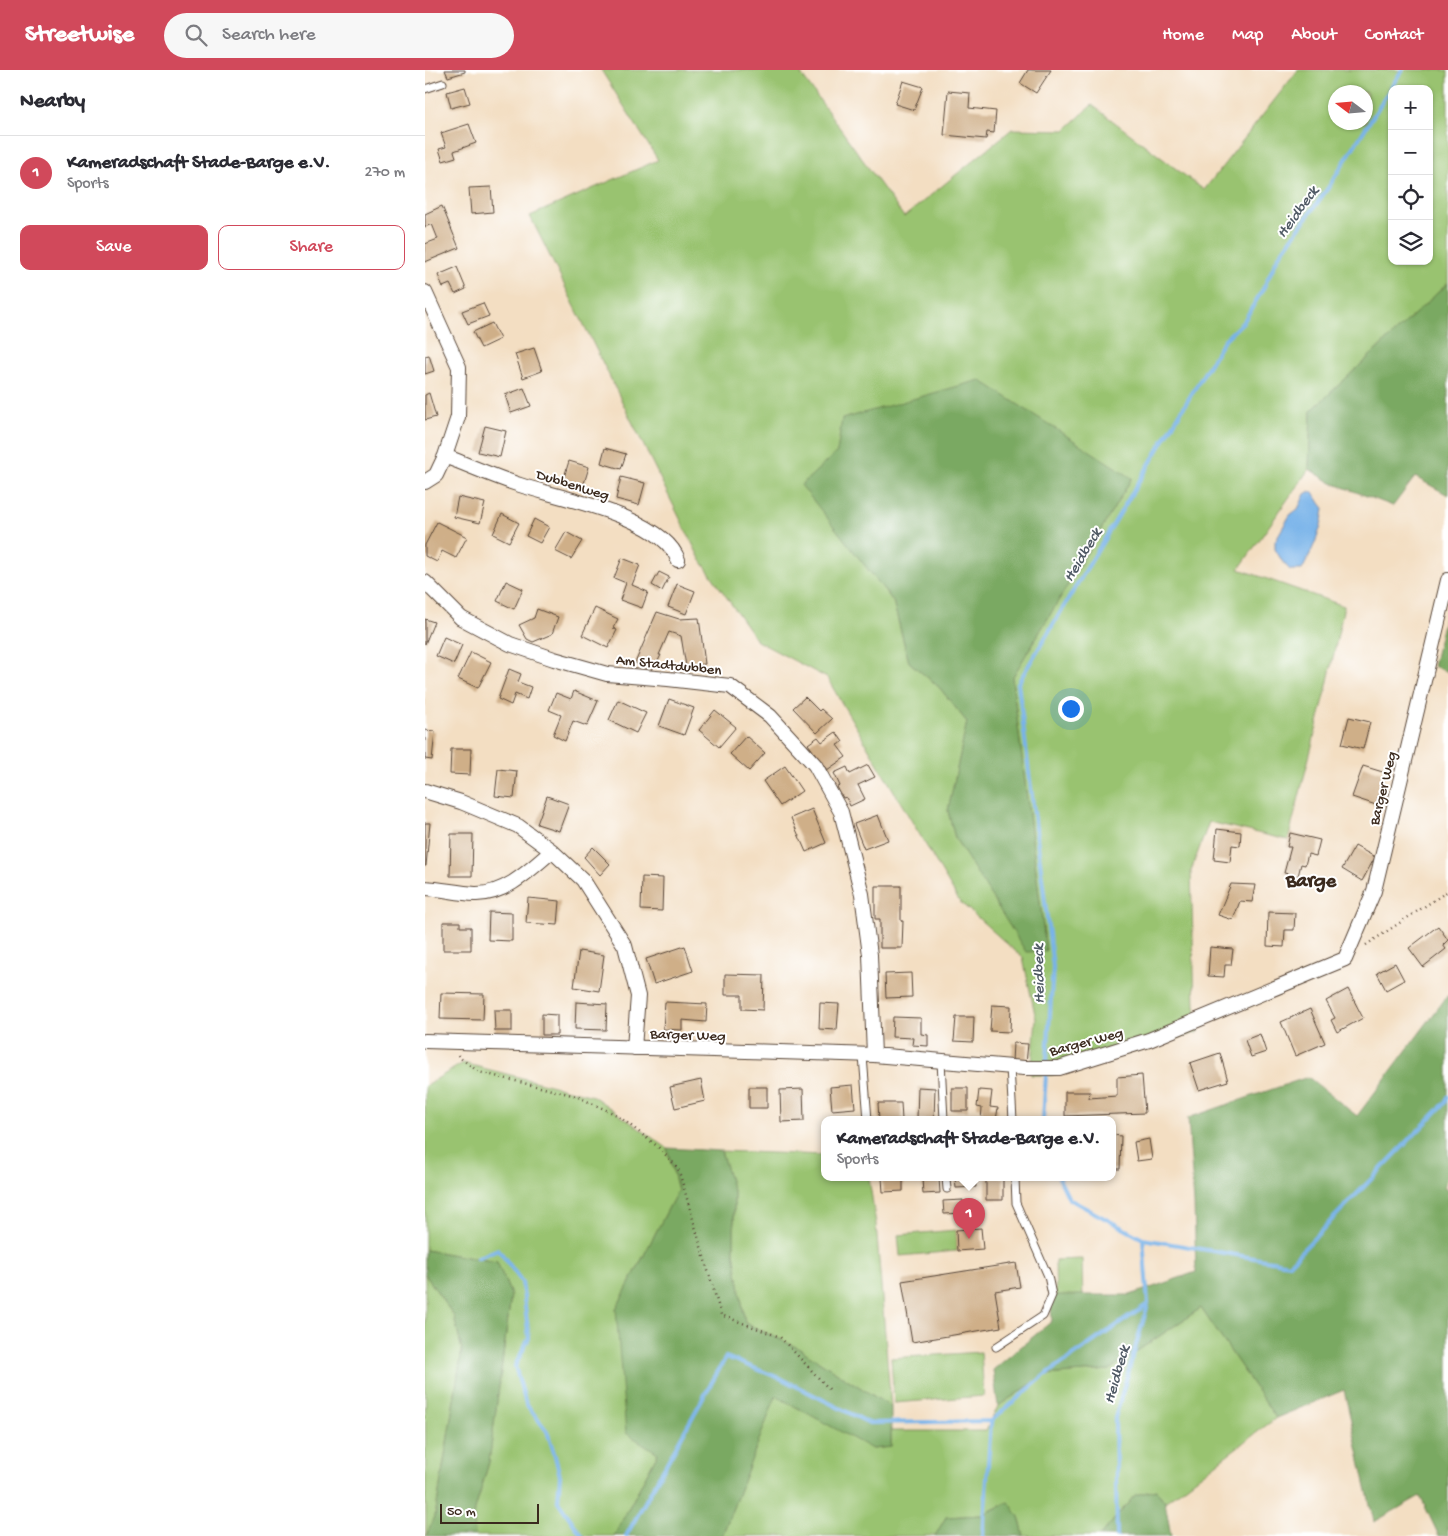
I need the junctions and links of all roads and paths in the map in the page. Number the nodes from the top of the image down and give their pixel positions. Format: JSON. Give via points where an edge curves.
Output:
{"nodes":[{"id":1,"x":443,"y":83,"type":"dead end"},
{"id":2,"x":425,"y":89,"type":"edge"},
{"id":3,"x":425,"y":292,"type":"edge"},
{"id":4,"x":445,"y":456,"type":"junction"},
{"id":5,"x":425,"y":482,"type":"edge"},
{"id":6,"x":678,"y":560,"type":"dead end"},
{"id":7,"x":1448,"y":580,"type":"edge"},
{"id":8,"x":425,"y":582,"type":"edge"},
{"id":9,"x":425,"y":790,"type":"edge"},
{"id":10,"x":552,"y":852,"type":"junction"},
{"id":11,"x":425,"y":888,"type":"edge"},
{"id":12,"x":1448,"y":891,"type":"edge"},
{"id":13,"x":1345,"y":959,"type":"junction"},
{"id":14,"x":425,"y":1041,"type":"edge"},
{"id":15,"x":453,"y":1042,"type":"junction"},
{"id":16,"x":634,"y":1048,"type":"junction"},
{"id":17,"x":868,"y":1055,"type":"junction"},
{"id":18,"x":941,"y":1061,"type":"junction"},
{"id":19,"x":1017,"y":1068,"type":"junction"},
{"id":20,"x":868,"y":1116,"type":"edge"},
{"id":21,"x":944,"y":1116,"type":"edge"},
{"id":22,"x":1013,"y":1116,"type":"edge"},
{"id":23,"x":946,"y":1181,"type":"edge"},
{"id":24,"x":1015,"y":1181,"type":"edge"},
{"id":25,"x":947,"y":1190,"type":"dead end"},
{"id":26,"x":996,"y":1347,"type":"dead end"},
{"id":27,"x":830,"y":1390,"type":"dead end"}],
"edges":[{"from":1,"to":2,"type":"lane"},
{"from":3,"to":4,"type":"street","via":[[459,367],[459,417]]},
{"from":4,"to":5,"type":"street","via":[[436,475]]},
{"from":4,"to":6,"type":"street","name":"Dubbenweg","via":[[519,485],[620,515],[658,534]]},
{"from":7,"to":13,"type":"street","name":"Barger Weg","via":[[1373,891]]},
{"from":8,"to":17,"type":"street","name":"Am Stadtdubben","via":[[461,618],[510,644],[607,674],[730,686],[770,716],[815,765],[841,812],[862,894],[870,955]]},
{"from":9,"to":10,"type":"street","via":[[518,826]]},
{"from":10,"to":11,"type":"street","via":[[505,888],[478,894]]},
{"from":10,"to":16,"type":"street","via":[[583,880],[625,946],[638,996]]},
{"from":12,"to":13,"type":"path"},
{"from":13,"to":19,"type":"street","name":"Barger Weg","via":[[1149,1040],[1059,1068]]},
{"from":14,"to":15,"type":"street","name":"Barger Weg"},
{"from":15,"to":16,"type":"street","name":"Barger Weg"},
{"from":15,"to":27,"type":"path","via":[[459,1057],[479,1072],[576,1096],[617,1115],[657,1146],[678,1168],[721,1315],[780,1337]]},
{"from":16,"to":17,"type":"street","name":"Barger Weg"},
{"from":17,"to":18,"type":"street","name":"Barger Weg"},
{"from":17,"to":20,"type":"lane"},
{"from":18,"to":19,"type":"street","name":"Barger Weg"},
{"from":18,"to":21,"type":"lane"},
{"from":19,"to":22,"type":"lane"},
{"from":23,"to":25,"type":"lane"},
{"from":24,"to":26,"type":"lane","via":[[1016,1203],[1048,1276],[1052,1295],[1043,1316]]}]}
